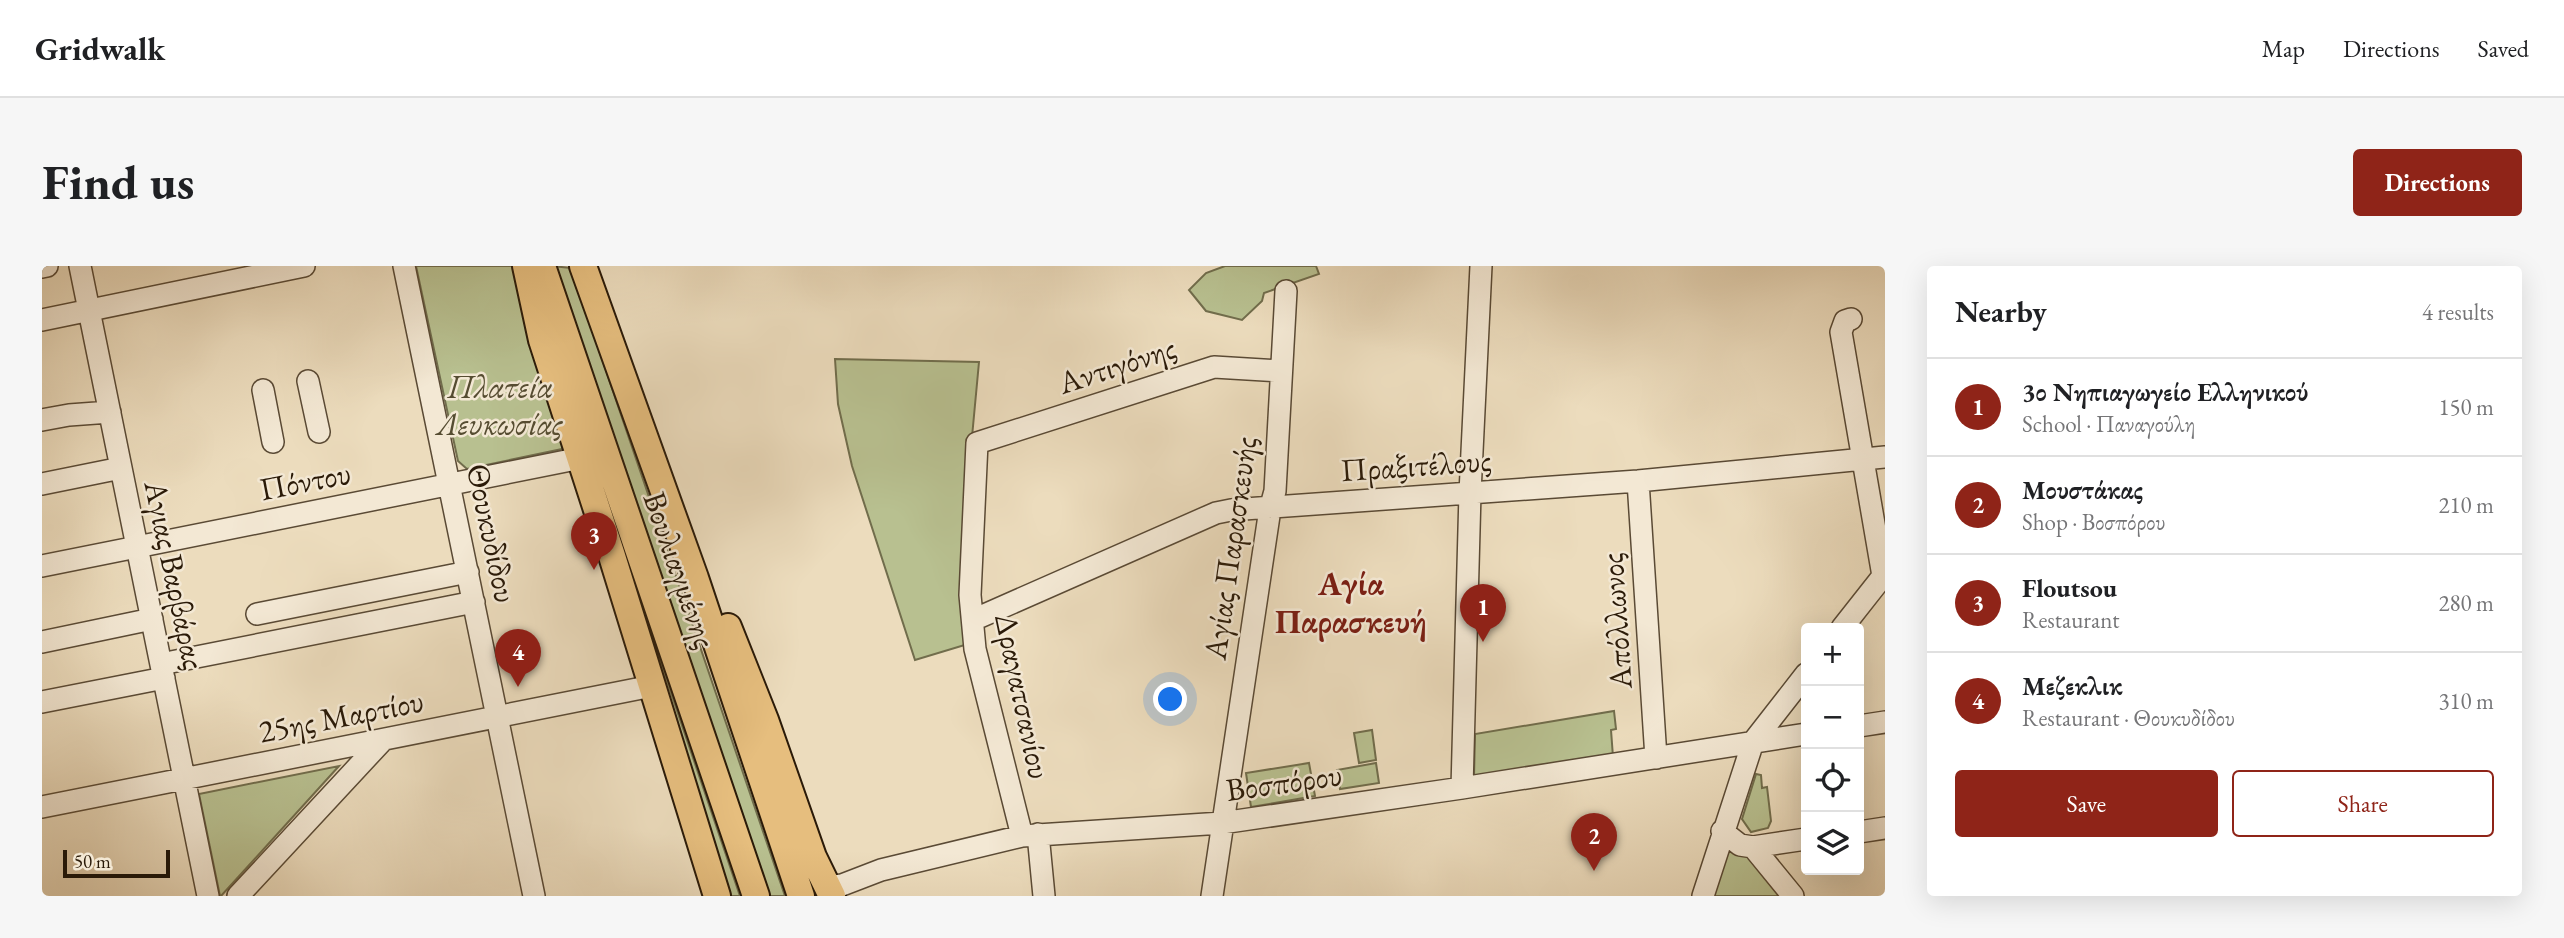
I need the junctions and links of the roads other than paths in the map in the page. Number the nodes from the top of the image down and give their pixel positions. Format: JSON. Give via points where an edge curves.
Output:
{"nodes":[{"id":1,"x":47,"y":266,"type":"edge"},
{"id":2,"x":80,"y":266,"type":"edge"},
{"id":3,"x":304,"y":266,"type":"edge"},
{"id":4,"x":404,"y":266,"type":"edge"},
{"id":5,"x":526,"y":266,"type":"edge"},
{"id":6,"x":542,"y":266,"type":"edge"},
{"id":7,"x":583,"y":266,"type":"edge"},
{"id":8,"x":1481,"y":266,"type":"edge"},
{"id":9,"x":42,"y":267,"type":"edge"},
{"id":10,"x":1286,"y":291,"type":"dead end"},
{"id":11,"x":89,"y":310,"type":"junction"},
{"id":12,"x":1851,"y":319,"type":"dead end"},
{"id":13,"x":42,"y":320,"type":"edge"},
{"id":14,"x":1280,"y":370,"type":"junction"},
{"id":15,"x":308,"y":381,"type":"dead end"},
{"id":16,"x":263,"y":390,"type":"dead end"},
{"id":17,"x":110,"y":412,"type":"junction"},
{"id":18,"x":42,"y":420,"type":"edge"},
{"id":19,"x":319,"y":432,"type":"dead end"},
{"id":20,"x":273,"y":442,"type":"dead end"},
{"id":21,"x":977,"y":443,"type":"joint"},
{"id":22,"x":1885,"y":457,"type":"edge"},
{"id":23,"x":581,"y":458,"type":"junction"},
{"id":24,"x":1863,"y":460,"type":"junction"},
{"id":25,"x":121,"y":468,"type":"junction"},
{"id":26,"x":1638,"y":481,"type":"junction"},
{"id":27,"x":42,"y":484,"type":"edge"},
{"id":28,"x":449,"y":484,"type":"junction"},
{"id":29,"x":1470,"y":492,"type":"junction"},
{"id":30,"x":1270,"y":509,"type":"junction"},
{"id":31,"x":137,"y":547,"type":"junction"},
{"id":32,"x":42,"y":566,"type":"edge"},
{"id":33,"x":468,"y":572,"type":"junction"},
{"id":34,"x":1884,"y":576,"type":"edge"},
{"id":35,"x":695,"y":578,"type":"junction"},
{"id":36,"x":474,"y":602,"type":"junction"},
{"id":37,"x":257,"y":614,"type":"dead end"},
{"id":38,"x":152,"y":619,"type":"junction"},
{"id":39,"x":973,"y":620,"type":"junction"},
{"id":40,"x":1846,"y":623,"type":"edge"},
{"id":41,"x":42,"y":642,"type":"edge"},
{"id":42,"x":162,"y":671,"type":"junction"},
{"id":43,"x":1801,"y":680,"type":"edge"},
{"id":44,"x":652,"y":686,"type":"junction"},
{"id":45,"x":42,"y":702,"type":"edge"},
{"id":46,"x":498,"y":718,"type":"junction"},
{"id":47,"x":1885,"y":722,"type":"edge"},
{"id":48,"x":1864,"y":725,"type":"edge"},
{"id":49,"x":1801,"y":735,"type":"edge"},
{"id":50,"x":382,"y":741,"type":"junction"},
{"id":51,"x":1753,"y":742,"type":"junction"},
{"id":52,"x":1656,"y":758,"type":"junction"},
{"id":53,"x":184,"y":779,"type":"junction"},
{"id":54,"x":1462,"y":789,"type":"junction"},
{"id":55,"x":42,"y":807,"type":"edge"},
{"id":56,"x":1222,"y":823,"type":"junction"},
{"id":57,"x":1885,"y":828,"type":"edge"},
{"id":58,"x":1722,"y":831,"type":"junction"},
{"id":59,"x":1864,"y":831,"type":"edge"},
{"id":60,"x":1030,"y":835,"type":"junction"},
{"id":61,"x":1801,"y":840,"type":"edge"},
{"id":62,"x":1753,"y":847,"type":"junction"},
{"id":63,"x":830,"y":891,"type":"edge"},
{"id":64,"x":208,"y":896,"type":"edge"},
{"id":65,"x":238,"y":896,"type":"edge"},
{"id":66,"x":534,"y":896,"type":"edge"},
{"id":67,"x":717,"y":896,"type":"edge"},
{"id":68,"x":755,"y":896,"type":"edge"},
{"id":69,"x":802,"y":896,"type":"edge"},
{"id":70,"x":1044,"y":896,"type":"edge"},
{"id":71,"x":1212,"y":896,"type":"edge"},
{"id":72,"x":1703,"y":896,"type":"edge"},
{"id":73,"x":1793,"y":896,"type":"edge"}],
"edges":[{"from":1,"to":9,"type":"street"},
{"from":2,"to":11,"type":"street","name":"Αγιας Βαρβάρας"},
{"from":3,"to":11,"type":"street"},
{"from":4,"to":28,"type":"street","name":"Θουκυδίδου"},
{"from":5,"to":23,"type":"main road","via":[[542,340]]},
{"from":6,"to":68,"type":"main road","name":"Βουλιαγμένης"},
{"from":7,"to":35,"type":"main road","name":"Βουλιαγμένης"},
{"from":8,"to":29,"type":"street"},
{"from":10,"to":14,"type":"street","name":"Αγίας Παρασκευής"},
{"from":11,"to":13,"type":"street"},
{"from":11,"to":17,"type":"street","name":"Αγιας Βαρβάρας"},
{"from":12,"to":24,"type":"street","via":[[1845,321],[1841,332]]},
{"from":14,"to":21,"type":"street","name":"Αντιγόνης","via":[[1214,367]]},
{"from":14,"to":30,"type":"street","name":"Αγίας Παρασκευής","via":[[1275,491]]},
{"from":15,"to":19,"type":"street"},
{"from":16,"to":20,"type":"street"},
{"from":17,"to":18,"type":"street"},
{"from":17,"to":25,"type":"street","name":"Αγιας Βαρβάρας"},
{"from":21,"to":39,"type":"street","name":"Δραγατσανίου","via":[[970,595]]},
{"from":22,"to":24,"type":"street","name":"Πραξιτέλους"},
{"from":23,"to":28,"type":"street","name":"Πόντου"},
{"from":23,"to":44,"type":"main road"},
{"from":24,"to":26,"type":"street","name":"Πραξιτέλους"},
{"from":24,"to":34,"type":"street"},
{"from":25,"to":27,"type":"street"},
{"from":25,"to":31,"type":"street","name":"Αγιας Βαρβάρας"},
{"from":26,"to":29,"type":"street","name":"Πραξιτέλους"},
{"from":26,"to":52,"type":"street","name":"Απόλλωνος"},
{"from":28,"to":31,"type":"street","name":"Πόντου"},
{"from":28,"to":33,"type":"street","name":"Θουκυδίδου"},
{"from":29,"to":30,"type":"street","name":"Πραξιτέλους"},
{"from":29,"to":54,"type":"street"},
{"from":30,"to":39,"type":"street","name":"Πραξιτέλους","via":[[1216,513]]},
{"from":30,"to":56,"type":"street","name":"Αγίας Παρασκευής"},
{"from":31,"to":32,"type":"street","name":"Πόντου"},
{"from":31,"to":38,"type":"street","name":"Αγιας Βαρβάρας"},
{"from":33,"to":36,"type":"street","name":"Θουκυδίδου"},
{"from":33,"to":37,"type":"street"},
{"from":34,"to":40,"type":"street"},
{"from":35,"to":63,"type":"main road","name":"Βουλιαγμένης","via":[[730,631]]},
{"from":35,"to":69,"type":"main road","name":"Βουλιαγμένης"},
{"from":36,"to":42,"type":"street"},
{"from":36,"to":46,"type":"street","name":"Θουκυδίδου"},
{"from":38,"to":41,"type":"street"},
{"from":38,"to":42,"type":"street","name":"Αγιας Βαρβάρας"},
{"from":39,"to":60,"type":"street","name":"Δραγατσανίου","via":[[975,649]]},
{"from":42,"to":45,"type":"street"},
{"from":42,"to":53,"type":"street","name":"Αγιας Βαρβάρας"},
{"from":43,"to":51,"type":"street"},
{"from":44,"to":46,"type":"street","name":"25ης Μαρτίου"},
{"from":44,"to":67,"type":"main road"},
{"from":46,"to":50,"type":"street","name":"25ης Μαρτίου"},
{"from":46,"to":66,"type":"street","name":"Θουκυδίδου"},
{"from":47,"to":48,"type":"street"},
{"from":49,"to":51,"type":"street","name":"Βοσπόρου"},
{"from":50,"to":53,"type":"street","name":"25ης Μαρτίου"},
{"from":50,"to":65,"type":"street"},
{"from":51,"to":52,"type":"street","name":"Βοσπόρου"},
{"from":51,"to":58,"type":"street"},
{"from":52,"to":54,"type":"street","name":"Βοσπόρου"},
{"from":53,"to":55,"type":"street","name":"25ης Μαρτίου"},
{"from":53,"to":64,"type":"street","name":"Αγιας Βαρβάρας"},
{"from":54,"to":56,"type":"street","name":"Βοσπόρου"},
{"from":56,"to":60,"type":"street","name":"Βοσπόρου"},
{"from":56,"to":71,"type":"street","name":"Αγίας Παρασκευής"},
{"from":57,"to":59,"type":"street"},
{"from":58,"to":62,"type":"street","via":[[1740,845]]},
{"from":58,"to":72,"type":"street"},
{"from":60,"to":63,"type":"street","name":"Βοσπόρου","via":[[881,870]]},
{"from":60,"to":70,"type":"street","name":"Δραγατσανίου"},
{"from":61,"to":62,"type":"street"},
{"from":62,"to":73,"type":"street"}]}
